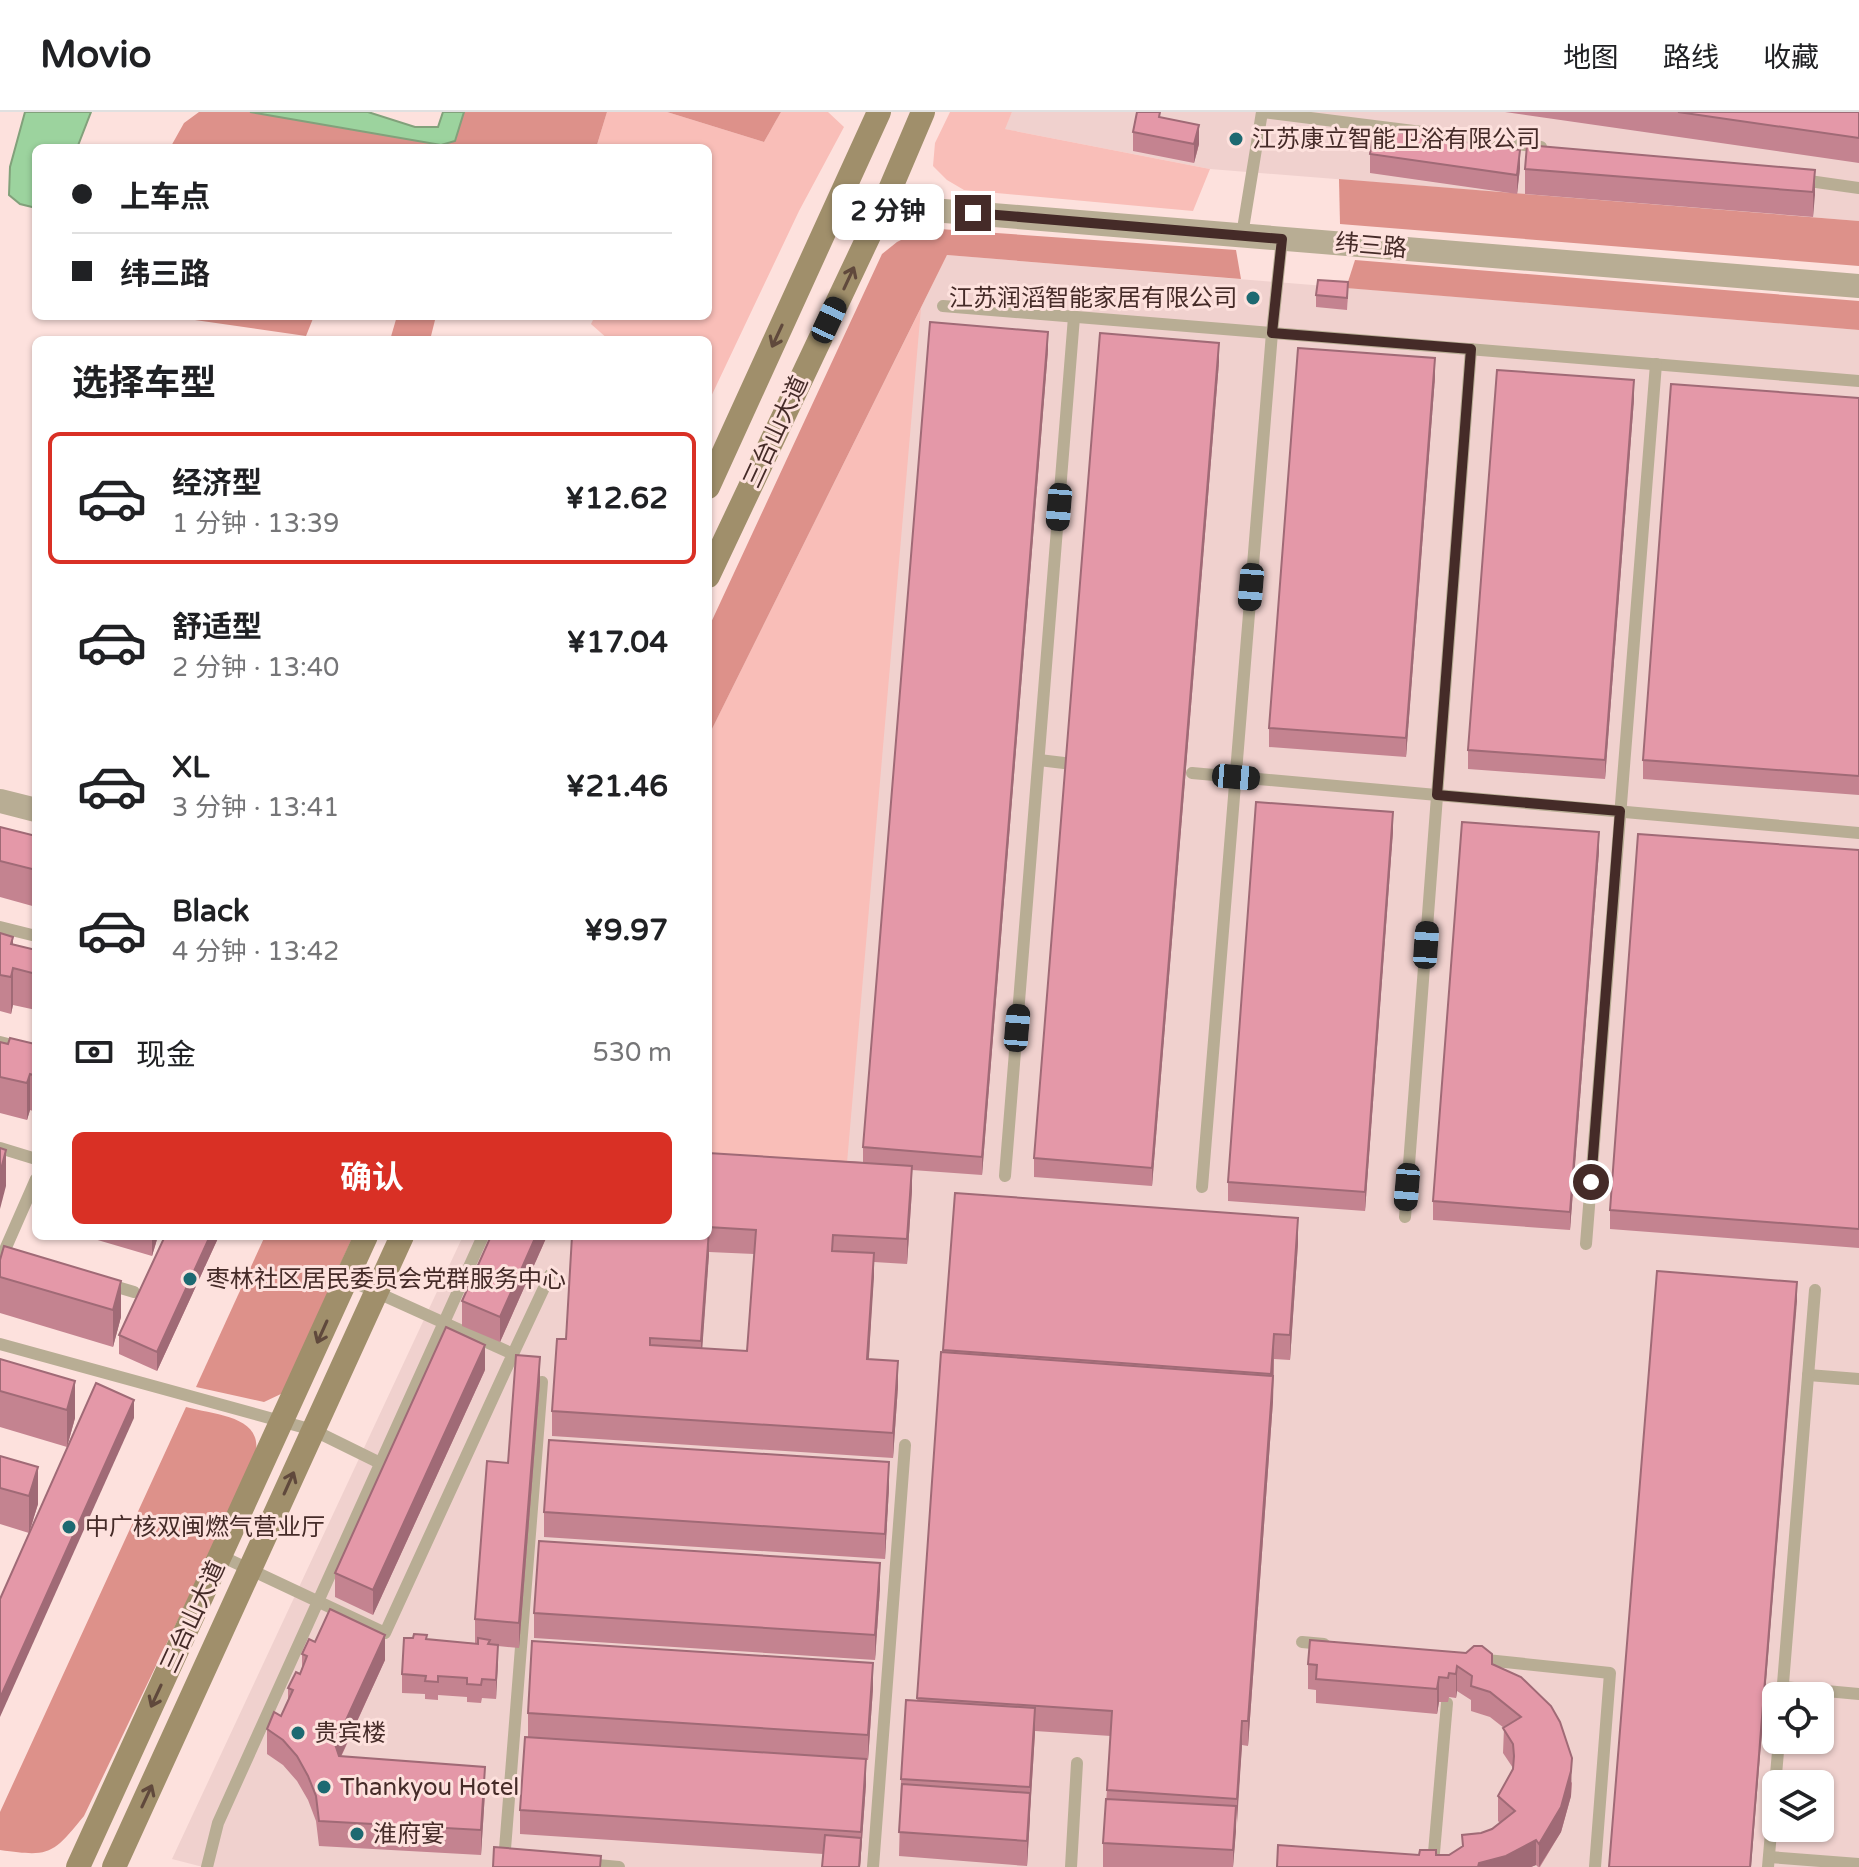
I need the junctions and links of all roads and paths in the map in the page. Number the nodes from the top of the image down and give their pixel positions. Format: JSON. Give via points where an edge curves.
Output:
{"nodes":[{"id":1,"x":879,"y":112,"type":"edge"},
{"id":2,"x":923,"y":112,"type":"edge"},
{"id":3,"x":1262,"y":112,"type":"edge"},
{"id":4,"x":1561,"y":150,"type":"edge"},
{"id":5,"x":1796,"y":180,"type":"edge"},
{"id":6,"x":1859,"y":188,"type":"edge"},
{"id":7,"x":883,"y":206,"type":"junction"},
{"id":8,"x":1242,"y":235,"type":"junction"},
{"id":9,"x":1282,"y":239,"type":"junction"},
{"id":10,"x":1859,"y":286,"type":"edge"},
{"id":11,"x":943,"y":306,"type":"dead end"},
{"id":12,"x":1074,"y":317,"type":"junction"},
{"id":13,"x":1272,"y":333,"type":"junction"},
{"id":14,"x":1471,"y":349,"type":"junction"},
{"id":15,"x":1656,"y":364,"type":"junction"},
{"id":16,"x":1859,"y":381,"type":"edge"},
{"id":17,"x":712,"y":478,"type":"edge"},
{"id":18,"x":712,"y":568,"type":"edge"},
{"id":19,"x":1039,"y":760,"type":"junction"},
{"id":20,"x":1064,"y":763,"type":"edge"},
{"id":21,"x":1192,"y":773,"type":"dead end"},
{"id":22,"x":1236,"y":777,"type":"junction"},
{"id":23,"x":1437,"y":795,"type":"junction"},
{"id":24,"x":0,"y":801,"type":"edge"},
{"id":25,"x":32,"y":809,"type":"edge"},
{"id":26,"x":1620,"y":811,"type":"junction"},
{"id":27,"x":1859,"y":833,"type":"edge"},
{"id":28,"x":0,"y":927,"type":"edge"},
{"id":29,"x":32,"y":935,"type":"edge"},
{"id":30,"x":0,"y":1042,"type":"edge"},
{"id":31,"x":32,"y":1050,"type":"edge"},
{"id":32,"x":0,"y":1148,"type":"edge"},
{"id":33,"x":32,"y":1158,"type":"edge"},
{"id":34,"x":1005,"y":1176,"type":"dead end"},
{"id":35,"x":1202,"y":1187,"type":"dead end"},
{"id":36,"x":32,"y":1188,"type":"edge"},
{"id":37,"x":1405,"y":1217,"type":"dead end"},
{"id":38,"x":364,"y":1240,"type":"edge"},
{"id":39,"x":400,"y":1240,"type":"edge"},
{"id":40,"x":481,"y":1240,"type":"edge"},
{"id":41,"x":1586,"y":1244,"type":"dead end"},
{"id":42,"x":1,"y":1256,"type":"edge"},
{"id":43,"x":18,"y":1258,"type":"edge"},
{"id":44,"x":550,"y":1275,"type":"dead end"},
{"id":45,"x":90,"y":1279,"type":"edge"},
{"id":46,"x":347,"y":1279,"type":"junction"},
{"id":47,"x":1815,"y":1290,"type":"dead end"},
{"id":48,"x":134,"y":1292,"type":"dead end"},
{"id":49,"x":376,"y":1293,"type":"junction"},
{"id":50,"x":444,"y":1322,"type":"junction"},
{"id":51,"x":0,"y":1344,"type":"edge"},
{"id":52,"x":513,"y":1354,"type":"junction"},
{"id":53,"x":1808,"y":1375,"type":"junction"},
{"id":54,"x":1859,"y":1379,"type":"edge"},
{"id":55,"x":542,"y":1382,"type":"edge"},
{"id":56,"x":282,"y":1421,"type":"junction"},
{"id":57,"x":313,"y":1430,"type":"junction"},
{"id":58,"x":905,"y":1445,"type":"dead end"},
{"id":59,"x":380,"y":1463,"type":"junction"},
{"id":60,"x":221,"y":1556,"type":"junction"},
{"id":61,"x":250,"y":1570,"type":"junction"},
{"id":62,"x":318,"y":1601,"type":"junction"},
{"id":63,"x":1302,"y":1642,"type":"dead end"},
{"id":64,"x":1331,"y":1645,"type":"edge"},
{"id":65,"x":1466,"y":1658,"type":"edge"},
{"id":66,"x":1784,"y":1682,"type":"edge"},
{"id":67,"x":1834,"y":1693,"type":"edge"},
{"id":68,"x":1859,"y":1694,"type":"edge"},
{"id":69,"x":1447,"y":1703,"type":"dead end"},
{"id":70,"x":1778,"y":1754,"type":"edge"},
{"id":71,"x":1077,"y":1763,"type":"dead end"},
{"id":72,"x":526,"y":1859,"type":"edge"},
{"id":73,"x":1769,"y":1862,"type":"edge"},
{"id":74,"x":573,"y":1863,"type":"edge"},
{"id":75,"x":1810,"y":1864,"type":"edge"},
{"id":76,"x":1859,"y":1864,"type":"edge"},
{"id":77,"x":78,"y":1867,"type":"edge"},
{"id":78,"x":114,"y":1867,"type":"edge"},
{"id":79,"x":207,"y":1867,"type":"edge"},
{"id":80,"x":619,"y":1867,"type":"edge"},
{"id":81,"x":873,"y":1867,"type":"edge"},
{"id":82,"x":1071,"y":1867,"type":"edge"},
{"id":83,"x":1432,"y":1867,"type":"edge"},
{"id":84,"x":1595,"y":1867,"type":"edge"}],
"edges":[{"from":1,"to":17,"type":"main road","name":"三台山大道","one_way":true},
{"from":2,"to":7,"type":"main road","name":"三台山大道"},
{"from":3,"to":4,"type":"lane"},
{"from":3,"to":8,"type":"lane"},
{"from":5,"to":6,"type":"lane"},
{"from":7,"to":8,"type":"street","name":"纬三路"},
{"from":18,"to":7,"type":"main road","name":"三台山大道","one_way":true},
{"from":8,"to":9,"type":"street","name":"纬三路"},
{"from":9,"to":10,"type":"street","name":"纬三路"},
{"from":9,"to":13,"type":"lane"},
{"from":11,"to":12,"type":"lane"},
{"from":12,"to":13,"type":"lane"},
{"from":12,"to":19,"type":"lane"},
{"from":13,"to":14,"type":"lane"},
{"from":13,"to":22,"type":"lane"},
{"from":14,"to":15,"type":"lane"},
{"from":14,"to":23,"type":"lane"},
{"from":15,"to":16,"type":"lane"},
{"from":15,"to":26,"type":"lane"},
{"from":19,"to":20,"type":"lane"},
{"from":19,"to":34,"type":"lane"},
{"from":21,"to":22,"type":"lane"},
{"from":22,"to":23,"type":"lane"},
{"from":22,"to":35,"type":"lane"},
{"from":23,"to":26,"type":"lane"},
{"from":23,"to":37,"type":"lane"},
{"from":24,"to":25,"type":"street"},
{"from":26,"to":27,"type":"lane"},
{"from":26,"to":41,"type":"lane"},
{"from":28,"to":29,"type":"lane"},
{"from":30,"to":31,"type":"lane"},
{"from":32,"to":33,"type":"lane"},
{"from":36,"to":42,"type":"lane"},
{"from":38,"to":46,"type":"main road","name":"三台山大道"},
{"from":39,"to":49,"type":"main road","name":"三台山大道"},
{"from":40,"to":50,"type":"lane"},
{"from":42,"to":43,"type":"lane"},
{"from":44,"to":52,"type":"lane"},
{"from":45,"to":48,"type":"lane"},
{"from":46,"to":49,"type":"lane"},
{"from":46,"to":56,"type":"main road","name":"三台山大道","one_way":true},
{"from":47,"to":53,"type":"lane"},
{"from":49,"to":50,"type":"lane"},
{"from":49,"to":57,"type":"main road","name":"三台山大道"},
{"from":50,"to":52,"type":"lane"},
{"from":50,"to":59,"type":"lane"},
{"from":51,"to":56,"type":"lane"},
{"from":52,"to":62,"type":"lane","via":[[385,1633]]},
{"from":53,"to":54,"type":"lane"},
{"from":53,"to":66,"type":"lane"},
{"from":55,"to":72,"type":"lane","via":[[505,1849],[510,1858]]},
{"from":56,"to":57,"type":"lane"},
{"from":56,"to":60,"type":"main road","name":"三台山大道"},
{"from":57,"to":59,"type":"lane"},
{"from":61,"to":57,"type":"main road","name":"三台山大道","one_way":true},
{"from":58,"to":81,"type":"lane"},
{"from":59,"to":62,"type":"lane"},
{"from":60,"to":61,"type":"lane"},
{"from":60,"to":77,"type":"main road","name":"三台山大道","one_way":true},
{"from":61,"to":62,"type":"lane"},
{"from":78,"to":61,"type":"main road","name":"三台山大道","one_way":true},
{"from":62,"to":79,"type":"lane","via":[[218,1823]]},
{"from":63,"to":64,"type":"lane"},
{"from":65,"to":84,"type":"lane","via":[[1610,1673]]},
{"from":67,"to":68,"type":"lane"},
{"from":69,"to":83,"type":"lane"},
{"from":70,"to":73,"type":"lane"},
{"from":71,"to":82,"type":"lane"},
{"from":73,"to":75,"type":"lane"},
{"from":74,"to":80,"type":"lane"},
{"from":75,"to":76,"type":"lane"}]}
